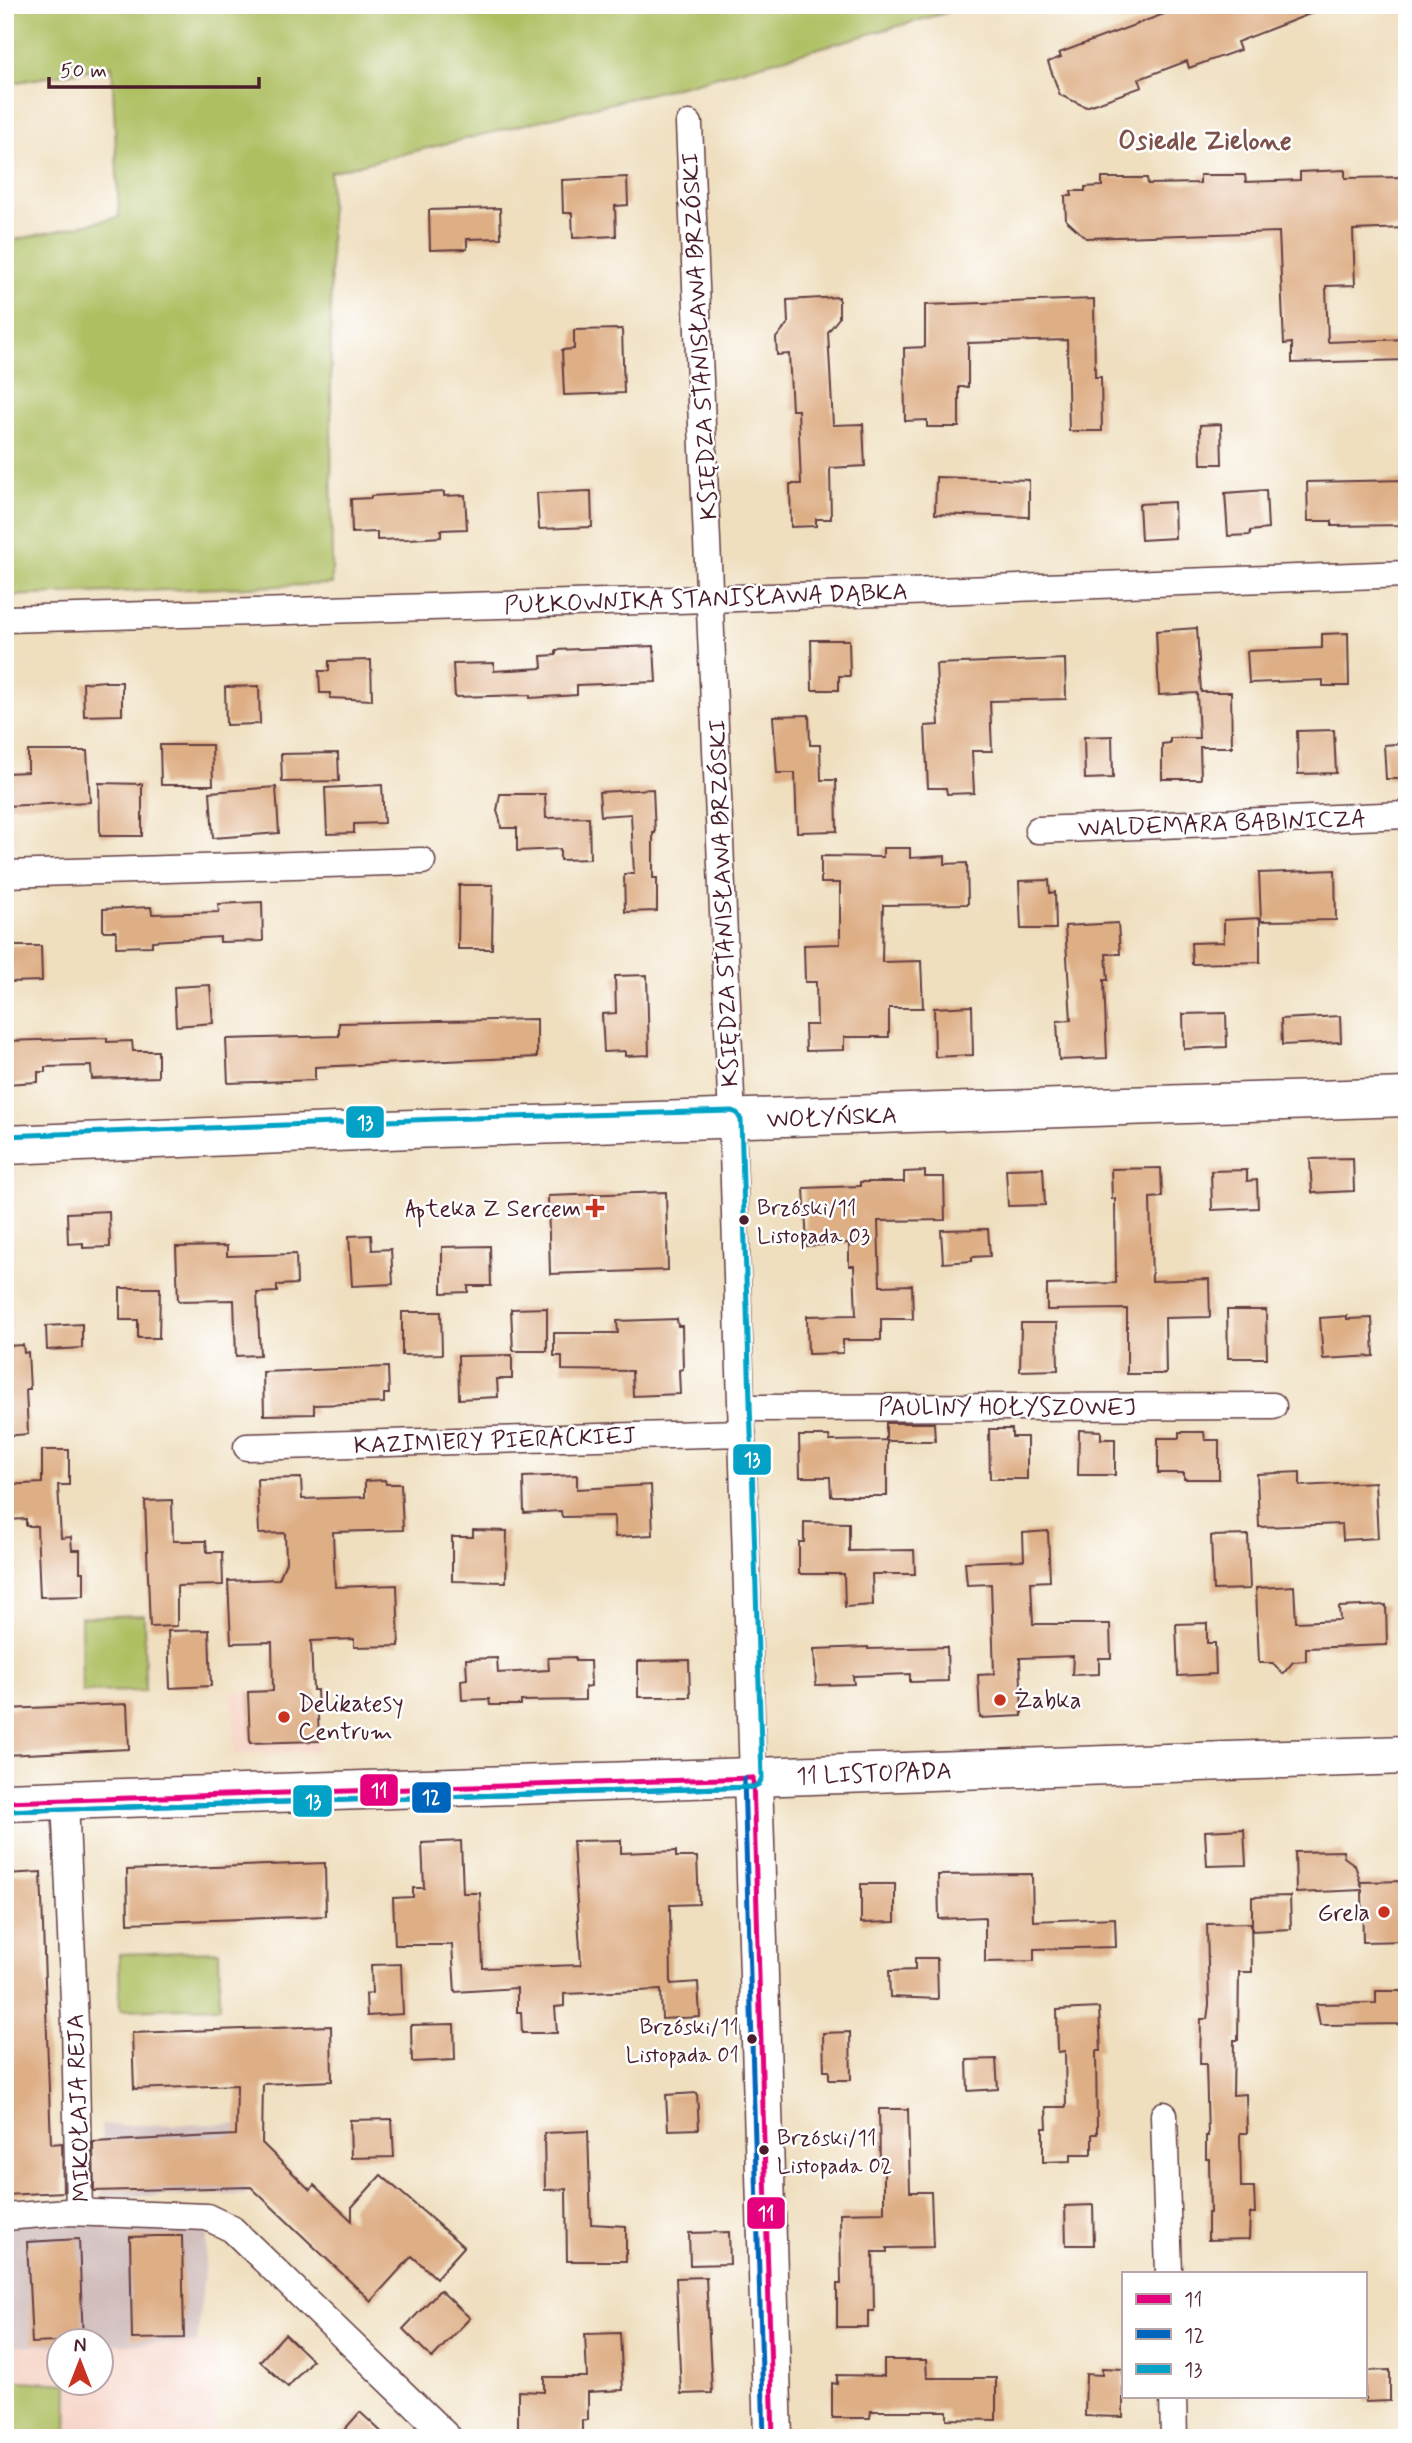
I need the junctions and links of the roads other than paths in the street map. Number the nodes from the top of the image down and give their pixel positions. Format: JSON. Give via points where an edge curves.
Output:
{"nodes":[{"id":1,"x":689,"y":124,"type":"dead end"},
{"id":2,"x":1407,"y":574,"type":"edge"},
{"id":3,"x":710,"y":599,"type":"junction"},
{"id":4,"x":5,"y":619,"type":"edge"},
{"id":5,"x":1407,"y":815,"type":"edge"},
{"id":6,"x":1038,"y":830,"type":"dead end"},
{"id":7,"x":422,"y":860,"type":"dead end"},
{"id":8,"x":5,"y":874,"type":"edge"},
{"id":9,"x":1407,"y":1097,"type":"edge"},
{"id":10,"x":732,"y":1120,"type":"junction"},
{"id":11,"x":5,"y":1145,"type":"edge"},
{"id":12,"x":1273,"y":1406,"type":"dead end"},
{"id":13,"x":741,"y":1421,"type":"junction"},
{"id":14,"x":247,"y":1447,"type":"dead end"},
{"id":15,"x":1407,"y":1755,"type":"edge"},
{"id":16,"x":753,"y":1777,"type":"junction"},
{"id":17,"x":65,"y":1800,"type":"junction"},
{"id":18,"x":5,"y":1802,"type":"edge"},
{"id":19,"x":1164,"y":2115,"type":"dead end"},
{"id":20,"x":79,"y":2212,"type":"junction"},
{"id":21,"x":5,"y":2217,"type":"edge"},
{"id":22,"x":1169,"y":2272,"type":"edge"},
{"id":23,"x":1173,"y":2398,"type":"edge"},
{"id":24,"x":449,"y":2438,"type":"edge"},
{"id":25,"x":773,"y":2438,"type":"edge"},
{"id":26,"x":1174,"y":2438,"type":"edge"}],
"edges":[{"from":1,"to":3,"type":"street","name":"KSIĘDZA STANISŁAWA BRZÓSKI"},
{"from":2,"to":3,"type":"street","name":"PUŁKOWNIKA STANISŁAWA DĄBKA"},
{"from":3,"to":4,"type":"street","name":"PUŁKOWNIKA STANISŁAWA DĄBKA"},
{"from":3,"to":10,"type":"street","name":"KSIĘDZA STANISŁAWA BRZÓSKI"},
{"from":5,"to":6,"type":"street","name":"WALDEMARA BABINICZA"},
{"from":7,"to":8,"type":"street"},
{"from":9,"to":10,"type":"street","name":"WOŁYŃSKA"},
{"from":10,"to":11,"type":"street","name":"WOŁYŃSKA"},
{"from":10,"to":13,"type":"street","name":"KSIĘDZA STANISŁAWA BRZÓSKI"},
{"from":12,"to":13,"type":"street","name":"PAULINY HOŁYSZOWEJ"},
{"from":13,"to":14,"type":"street","name":"KAZIMIERY PIERACKIEJ"},
{"from":13,"to":16,"type":"street","name":"KSIĘDZA STANISŁAWA BRZÓSKI"},
{"from":15,"to":16,"type":"street","name":"11 LISTOPADA"},
{"from":16,"to":17,"type":"street","name":"11 LISTOPADA"},
{"from":16,"to":25,"type":"street","name":"KSIĘDZA STANISŁAWA BRZÓSKI"},
{"from":17,"to":18,"type":"street","name":"11 LISTOPADA"},
{"from":17,"to":20,"type":"street","name":"MIKOŁAJA REJA"},
{"from":19,"to":22,"type":"street"},
{"from":20,"to":21,"type":"street"},
{"from":20,"to":24,"type":"street","name":"MIKOŁAJA REJA","via":[[207,2217],[232,2230]]},
{"from":23,"to":26,"type":"street"}]}
